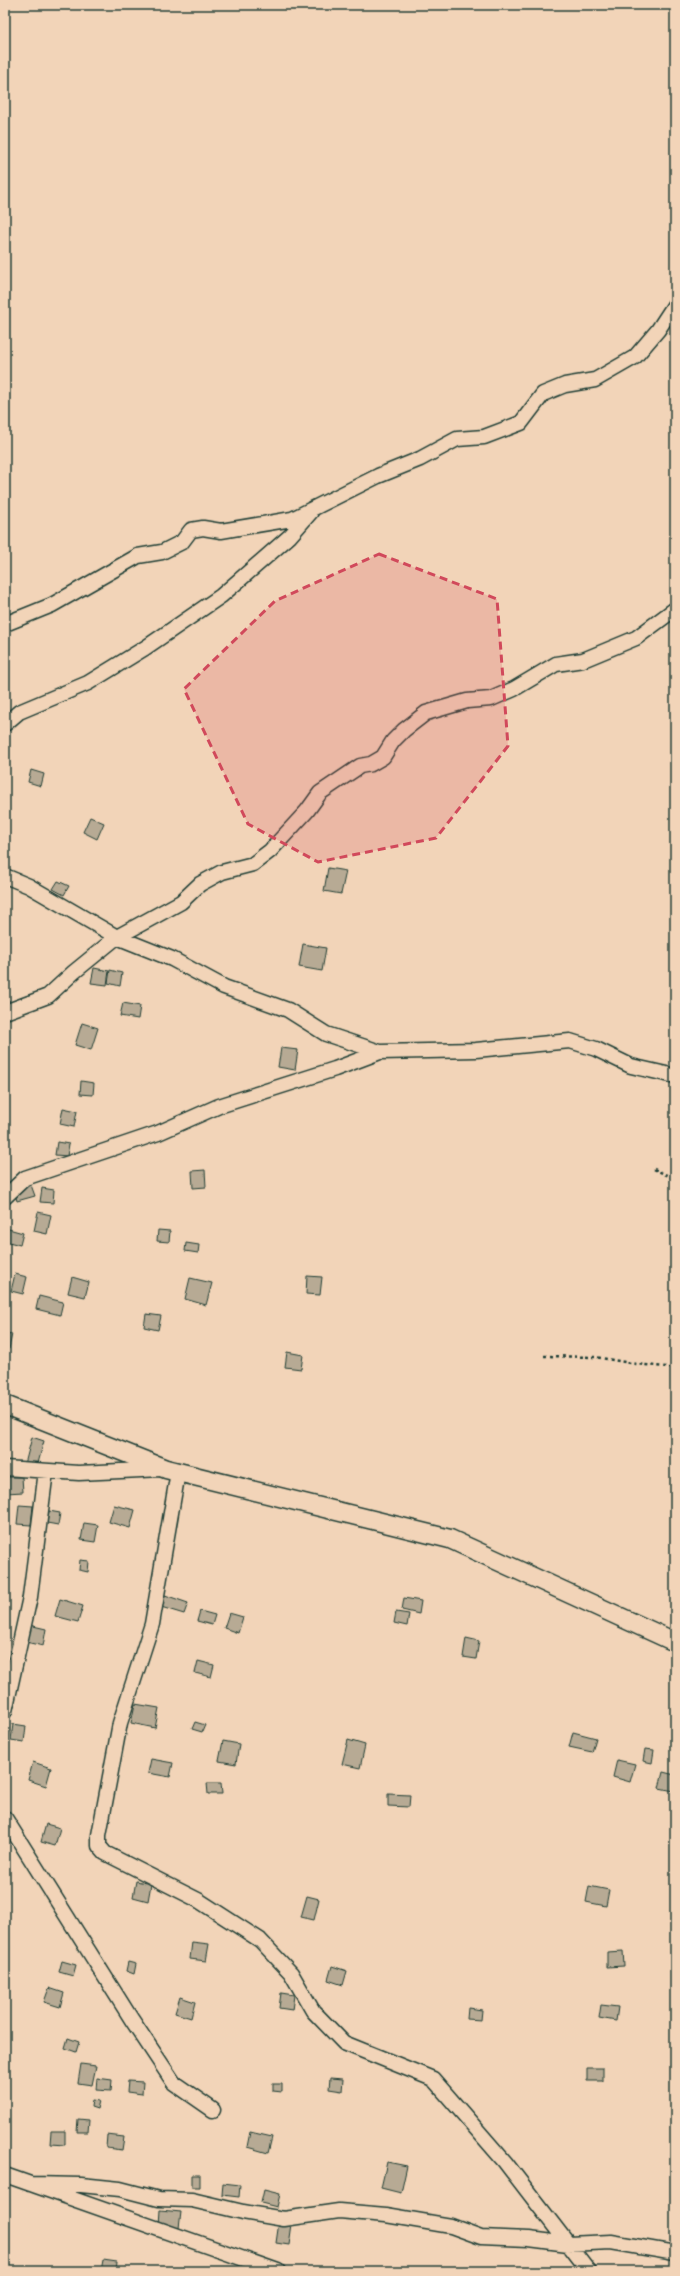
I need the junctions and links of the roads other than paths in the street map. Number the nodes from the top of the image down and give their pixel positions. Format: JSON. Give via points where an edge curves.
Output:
{"nodes":[{"id":1,"x":675,"y":304,"type":"edge"},
{"id":2,"x":317,"y":505,"type":"junction"},
{"id":3,"x":675,"y":610,"type":"edge"},
{"id":4,"x":5,"y":624,"type":"edge"},
{"id":5,"x":5,"y":724,"type":"edge"},
{"id":6,"x":5,"y":876,"type":"edge"},
{"id":7,"x":117,"y":937,"type":"junction"},
{"id":8,"x":5,"y":1012,"type":"edge"},
{"id":9,"x":380,"y":1052,"type":"junction"},
{"id":10,"x":675,"y":1076,"type":"edge"},
{"id":11,"x":5,"y":1197,"type":"edge"},
{"id":12,"x":5,"y":1406,"type":"edge"},
{"id":13,"x":5,"y":1468,"type":"edge"},
{"id":14,"x":172,"y":1470,"type":"junction"},
{"id":15,"x":46,"y":1471,"type":"junction"},
{"id":16,"x":675,"y":1642,"type":"edge"},
{"id":17,"x":5,"y":1711,"type":"edge"},
{"id":18,"x":5,"y":1818,"type":"edge"},
{"id":19,"x":213,"y":2110,"type":"dead end"},
{"id":20,"x":5,"y":2175,"type":"edge"},
{"id":21,"x":30,"y":2184,"type":"junction"},
{"id":22,"x":568,"y":2244,"type":"junction"},
{"id":23,"x":675,"y":2253,"type":"edge"},
{"id":24,"x":278,"y":2271,"type":"edge"},
{"id":25,"x":589,"y":2271,"type":"edge"}],
"edges":[{"from":1,"to":2,"type":"street","via":[[658,330],[635,357],[595,380],[565,385],[543,394],[521,423],[484,438],[457,439],[420,459]]},
{"from":2,"to":4,"type":"street","via":[[292,519],[221,531],[203,528],[191,530],[182,542],[162,552],[138,556],[52,605]]},
{"from":2,"to":5,"type":"street","via":[[290,536],[221,596],[88,683],[19,712]]},
{"from":3,"to":7,"type":"street","via":[[636,638],[583,660],[556,664],[514,690],[490,699],[467,700],[426,713],[393,741],[383,757],[371,764],[360,766],[320,793],[270,851],[253,864],[222,872],[200,884],[181,902]]},
{"from":6,"to":7,"type":"street","via":[[29,886]]},
{"from":7,"to":8,"type":"street","via":[[48,996]]},
{"from":7,"to":9,"type":"street","via":[[172,959],[224,987],[288,1010],[326,1034]]},
{"from":9,"to":10,"type":"street","via":[[476,1050],[570,1041],[596,1049],[631,1066]]},
{"from":9,"to":11,"type":"street","via":[[219,1106],[158,1133],[25,1178]]},
{"from":12,"to":14,"type":"street"},
{"from":13,"to":15,"type":"street"},
{"from":14,"to":15,"type":"street","via":[[79,1473]]},
{"from":14,"to":16,"type":"street","via":[[450,1539]]},
{"from":14,"to":22,"type":"street","via":[[152,1624],[120,1723],[99,1835],[100,1846],[105,1853],[198,1900],[260,1940],[291,1972],[313,2011],[344,2043],[433,2080],[505,2162]]},
{"from":15,"to":17,"type":"street","via":[[30,1597]]},
{"from":18,"to":19,"type":"street","via":[[174,2083]]},
{"from":20,"to":21,"type":"street"},
{"from":21,"to":22,"type":"street","via":[[120,2189],[159,2199],[192,2200],[284,2219],[339,2211],[386,2215],[451,2226],[481,2237]]},
{"from":21,"to":24,"type":"street"},
{"from":22,"to":23,"type":"street","via":[[611,2242]]},
{"from":22,"to":25,"type":"street"}]}
